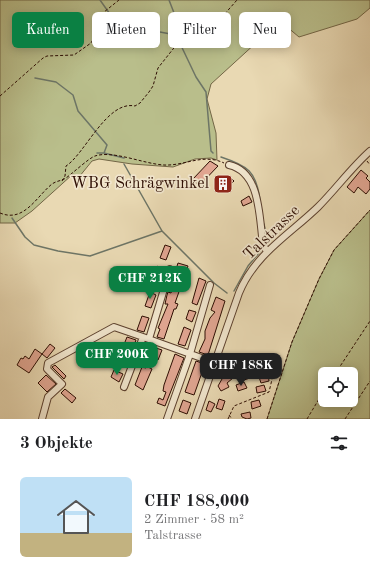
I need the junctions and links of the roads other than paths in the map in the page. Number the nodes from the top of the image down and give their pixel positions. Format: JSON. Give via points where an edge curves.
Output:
{"nodes":[{"id":1,"x":370,"y":151,"type":"edge"},
{"id":2,"x":229,"y":165,"type":"road end"},
{"id":3,"x":265,"y":248,"type":"junction"},
{"id":4,"x":170,"y":269,"type":"dead end"},
{"id":5,"x":210,"y":285,"type":"dead end"},
{"id":6,"x":146,"y":338,"type":"junction"},
{"id":7,"x":190,"y":354,"type":"junction"},
{"id":8,"x":215,"y":363,"type":"junction"},
{"id":9,"x":232,"y":370,"type":"road end"},
{"id":10,"x":124,"y":387,"type":"dead end"},
{"id":11,"x":42,"y":419,"type":"edge"},
{"id":12,"x":167,"y":419,"type":"edge"},
{"id":13,"x":195,"y":419,"type":"edge"}],
"edges":[{"from":1,"to":3,"type":"street","name":"Talstrasse","via":[[319,206]]},
{"from":2,"to":3,"type":"street","via":[[242,169],[252,185]]},
{"from":3,"to":8,"type":"street","name":"Talstrasse","via":[[243,283]]},
{"from":4,"to":6,"type":"street"},
{"from":5,"to":7,"type":"street"},
{"from":6,"to":7,"type":"street"},
{"from":6,"to":10,"type":"street"},
{"from":6,"to":11,"type":"street","via":[[114,327],[48,363],[47,369],[62,384],[48,397]]},
{"from":7,"to":8,"type":"street"},
{"from":7,"to":12,"type":"street"},
{"from":8,"to":9,"type":"street"},
{"from":8,"to":13,"type":"street","name":"Talstrasse"}]}
